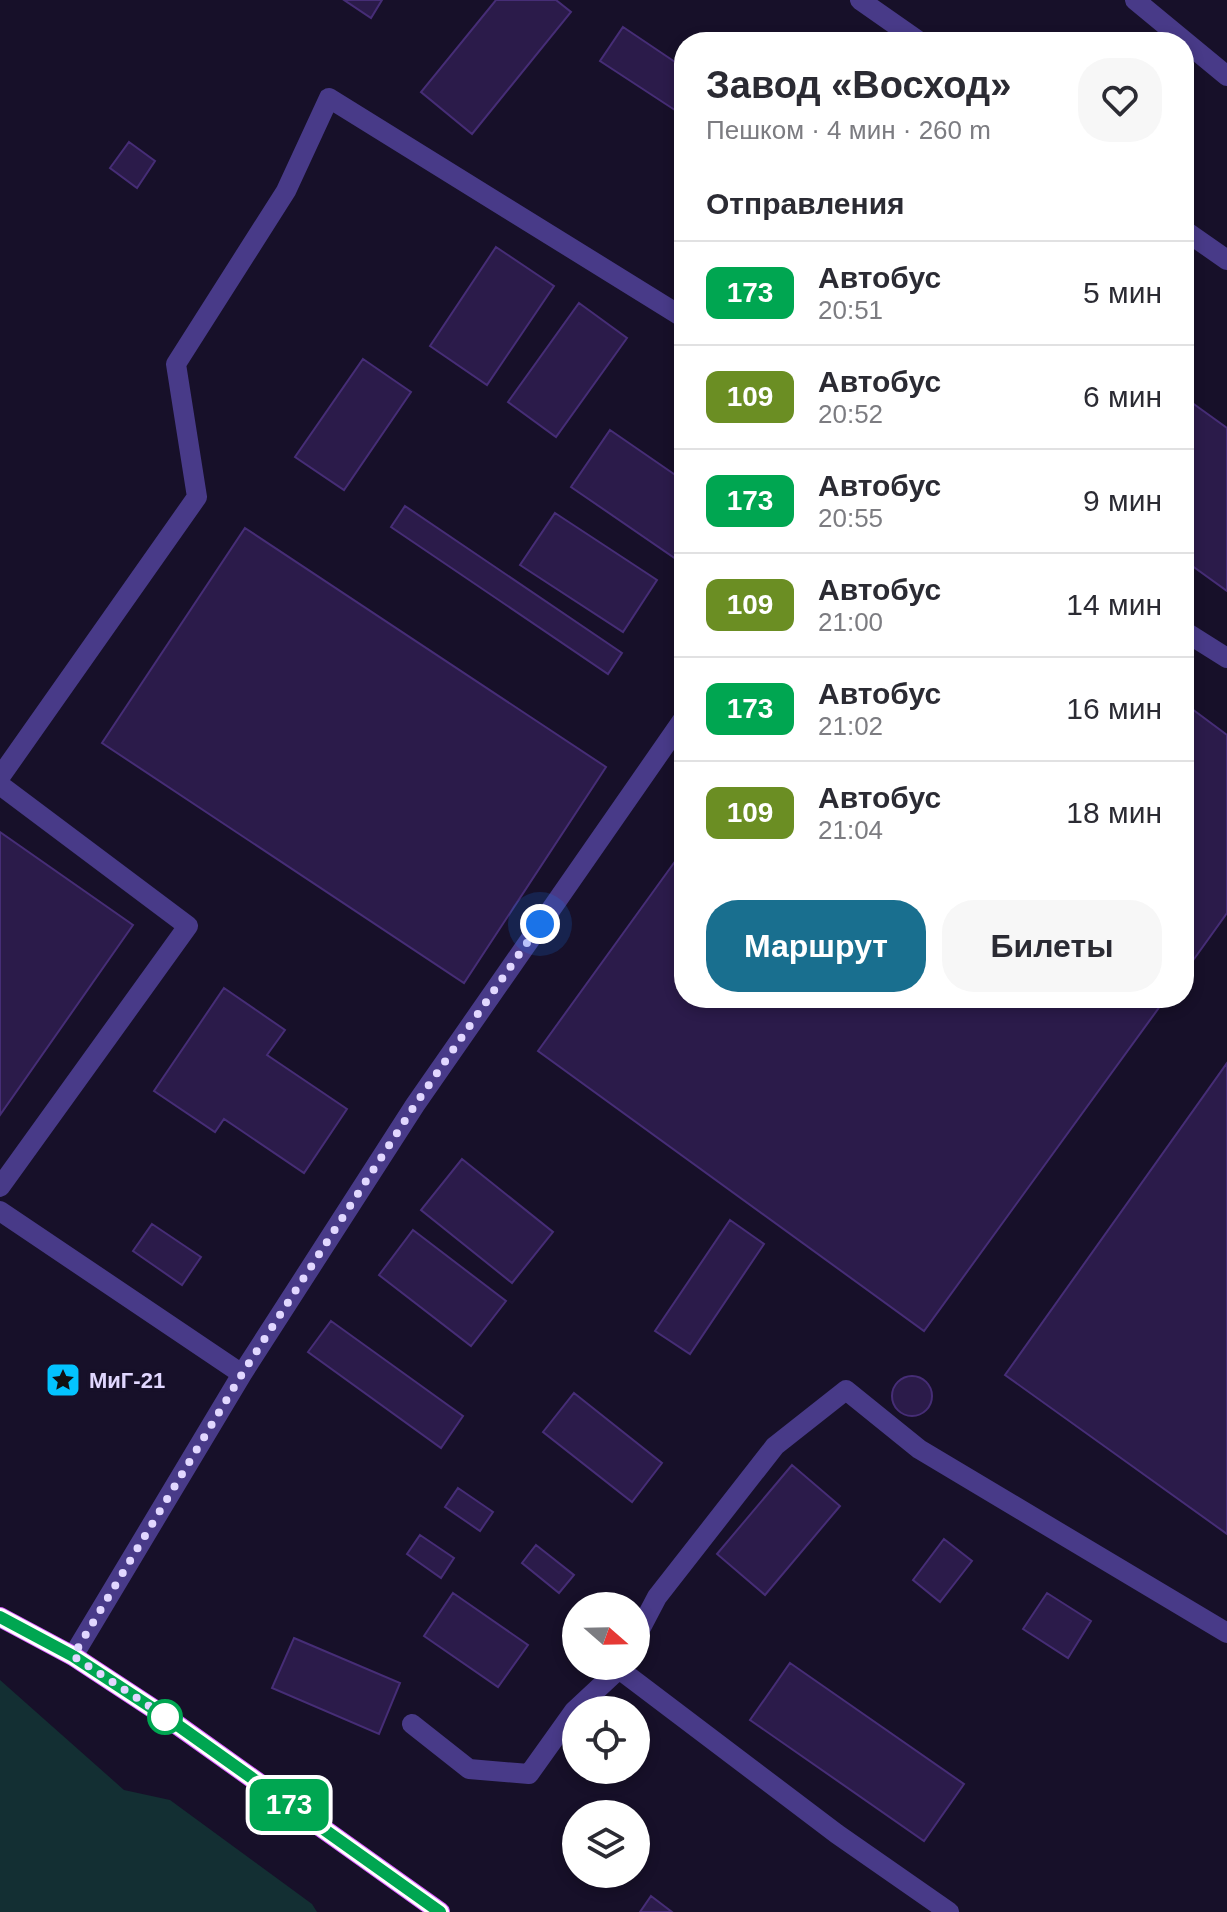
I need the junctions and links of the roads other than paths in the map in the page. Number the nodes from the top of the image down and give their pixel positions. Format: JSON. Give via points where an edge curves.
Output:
{"nodes":[{"id":1,"x":860,"y":0,"type":"edge"},
{"id":2,"x":1135,"y":0,"type":"edge"},
{"id":3,"x":906,"y":32,"type":"edge"},
{"id":4,"x":1174,"y":32,"type":"edge"},
{"id":5,"x":1194,"y":49,"type":"edge"},
{"id":6,"x":1227,"y":76,"type":"edge"},
{"id":7,"x":1194,"y":237,"type":"edge"},
{"id":8,"x":1227,"y":260,"type":"edge"},
{"id":9,"x":674,"y":312,"type":"edge"},
{"id":10,"x":1194,"y":637,"type":"edge"},
{"id":11,"x":1227,"y":658,"type":"edge"},
{"id":12,"x":674,"y":732,"type":"edge"},
{"id":13,"x":0,"y":777,"type":"edge"},
{"id":14,"x":0,"y":785,"type":"edge"},
{"id":15,"x":0,"y":1187,"type":"edge"},
{"id":16,"x":0,"y":1211,"type":"edge"},
{"id":17,"x":242,"y":1374,"type":"junction"},
{"id":18,"x":650,"y":1610,"type":"edge"},
{"id":19,"x":0,"y":1617,"type":"edge"},
{"id":20,"x":1227,"y":1633,"type":"edge"},
{"id":21,"x":73,"y":1656,"type":"junction"},
{"id":22,"x":607,"y":1680,"type":"edge"},
{"id":23,"x":636,"y":1680,"type":"edge"},
{"id":24,"x":412,"y":1724,"type":"dead end"},
{"id":25,"x":440,"y":1912,"type":"edge"},
{"id":26,"x":949,"y":1912,"type":"edge"}],
"edges":[{"from":1,"to":3,"type":"street"},
{"from":2,"to":4,"type":"street"},
{"from":5,"to":6,"type":"street"},
{"from":7,"to":8,"type":"street"},
{"from":9,"to":13,"type":"street","via":[[329,98],[286,191],[176,364],[197,497]]},
{"from":10,"to":11,"type":"street"},
{"from":12,"to":17,"type":"street","via":[[415,1105]]},
{"from":14,"to":15,"type":"street","via":[[188,926]]},
{"from":16,"to":17,"type":"street"},
{"from":17,"to":21,"type":"street"},
{"from":18,"to":20,"type":"street","via":[[775,1446],[846,1390],[919,1449]]},
{"from":19,"to":21,"type":"main road"},
{"from":21,"to":25,"type":"main road"},
{"from":22,"to":24,"type":"street","via":[[574,1711],[529,1774],[469,1769]]},
{"from":23,"to":26,"type":"street"}]}
